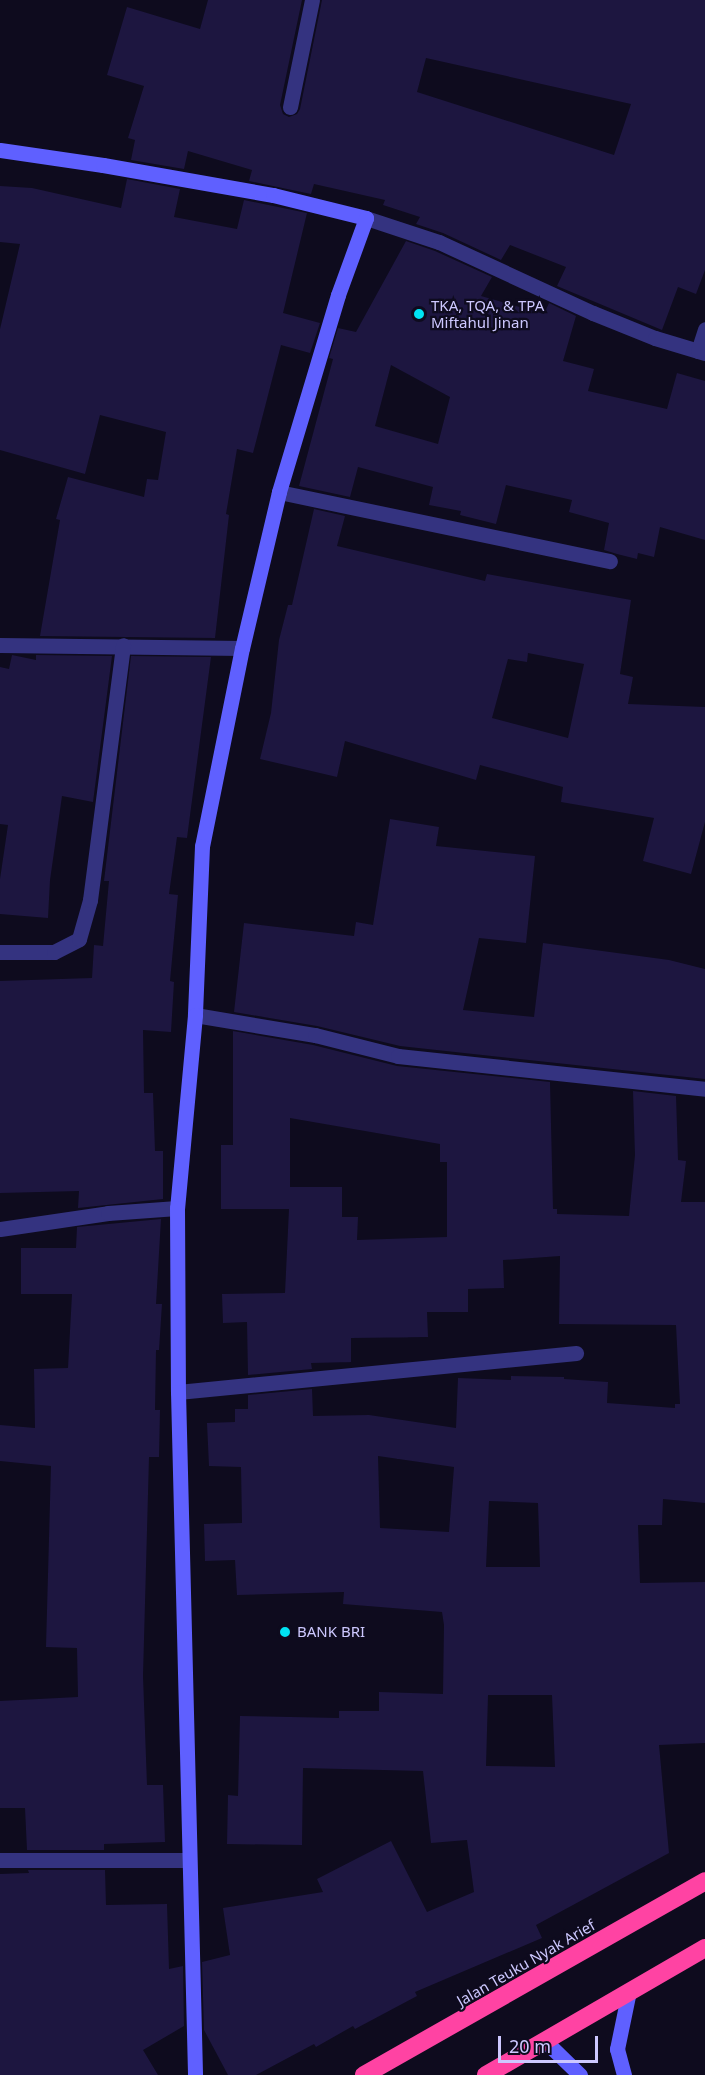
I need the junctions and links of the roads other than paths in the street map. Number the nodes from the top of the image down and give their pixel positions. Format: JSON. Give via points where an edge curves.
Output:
{"nodes":[{"id":1,"x":312,"y":0,"type":"edge"},
{"id":2,"x":290,"y":107,"type":"dead end"},
{"id":3,"x":0,"y":150,"type":"edge"},
{"id":4,"x":366,"y":218,"type":"junction"},
{"id":5,"x":705,"y":329,"type":"edge"},
{"id":6,"x":701,"y":352,"type":"edge"},
{"id":7,"x":279,"y":492,"type":"junction"},
{"id":8,"x":610,"y":561,"type":"dead end"},
{"id":9,"x":0,"y":645,"type":"edge"},
{"id":10,"x":123,"y":645,"type":"junction"},
{"id":11,"x":242,"y":648,"type":"junction"},
{"id":12,"x":0,"y":952,"type":"edge"},
{"id":13,"x":195,"y":1015,"type":"junction"},
{"id":14,"x":705,"y":1089,"type":"edge"},
{"id":15,"x":177,"y":1208,"type":"junction"},
{"id":16,"x":0,"y":1229,"type":"edge"},
{"id":17,"x":576,"y":1353,"type":"dead end"},
{"id":18,"x":178,"y":1392,"type":"junction"},
{"id":19,"x":0,"y":1860,"type":"edge"},
{"id":20,"x":188,"y":1860,"type":"junction"},
{"id":21,"x":705,"y":1881,"type":"edge"},
{"id":22,"x":705,"y":1948,"type":"edge"},
{"id":23,"x":629,"y":1991,"type":"junction"},
{"id":24,"x":545,"y":2041,"type":"junction"},
{"id":25,"x":195,"y":2075,"type":"edge"},
{"id":26,"x":364,"y":2075,"type":"edge"},
{"id":27,"x":486,"y":2075,"type":"edge"},
{"id":28,"x":580,"y":2075,"type":"edge"},
{"id":29,"x":624,"y":2075,"type":"edge"}],
"edges":[{"from":1,"to":2,"type":"street"},
{"from":3,"to":4,"type":"street","via":[[273,195]]},
{"from":4,"to":6,"type":"street","via":[[439,242],[592,313]]},
{"from":4,"to":7,"type":"street","via":[[338,295]]},
{"from":5,"to":6,"type":"street"},
{"from":7,"to":8,"type":"street"},
{"from":7,"to":11,"type":"street"},
{"from":9,"to":10,"type":"street"},
{"from":10,"to":11,"type":"street"},
{"from":10,"to":12,"type":"street","via":[[90,900],[79,939],[54,952]]},
{"from":11,"to":13,"type":"street","via":[[202,846]]},
{"from":13,"to":14,"type":"street","via":[[315,1035],[398,1056]]},
{"from":13,"to":15,"type":"street"},
{"from":15,"to":16,"type":"street","via":[[108,1212]]},
{"from":15,"to":18,"type":"street"},
{"from":17,"to":18,"type":"street"},
{"from":18,"to":20,"type":"street"},
{"from":19,"to":20,"type":"street"},
{"from":20,"to":25,"type":"street"},
{"from":21,"to":26,"type":"highway","name":"Jalan Teuku Nyak Arief"},
{"from":22,"to":23,"type":"highway"},
{"from":23,"to":24,"type":"highway"},
{"from":23,"to":29,"type":"street","via":[[617,2049]]},
{"from":24,"to":27,"type":"highway"},
{"from":24,"to":28,"type":"street"}]}
